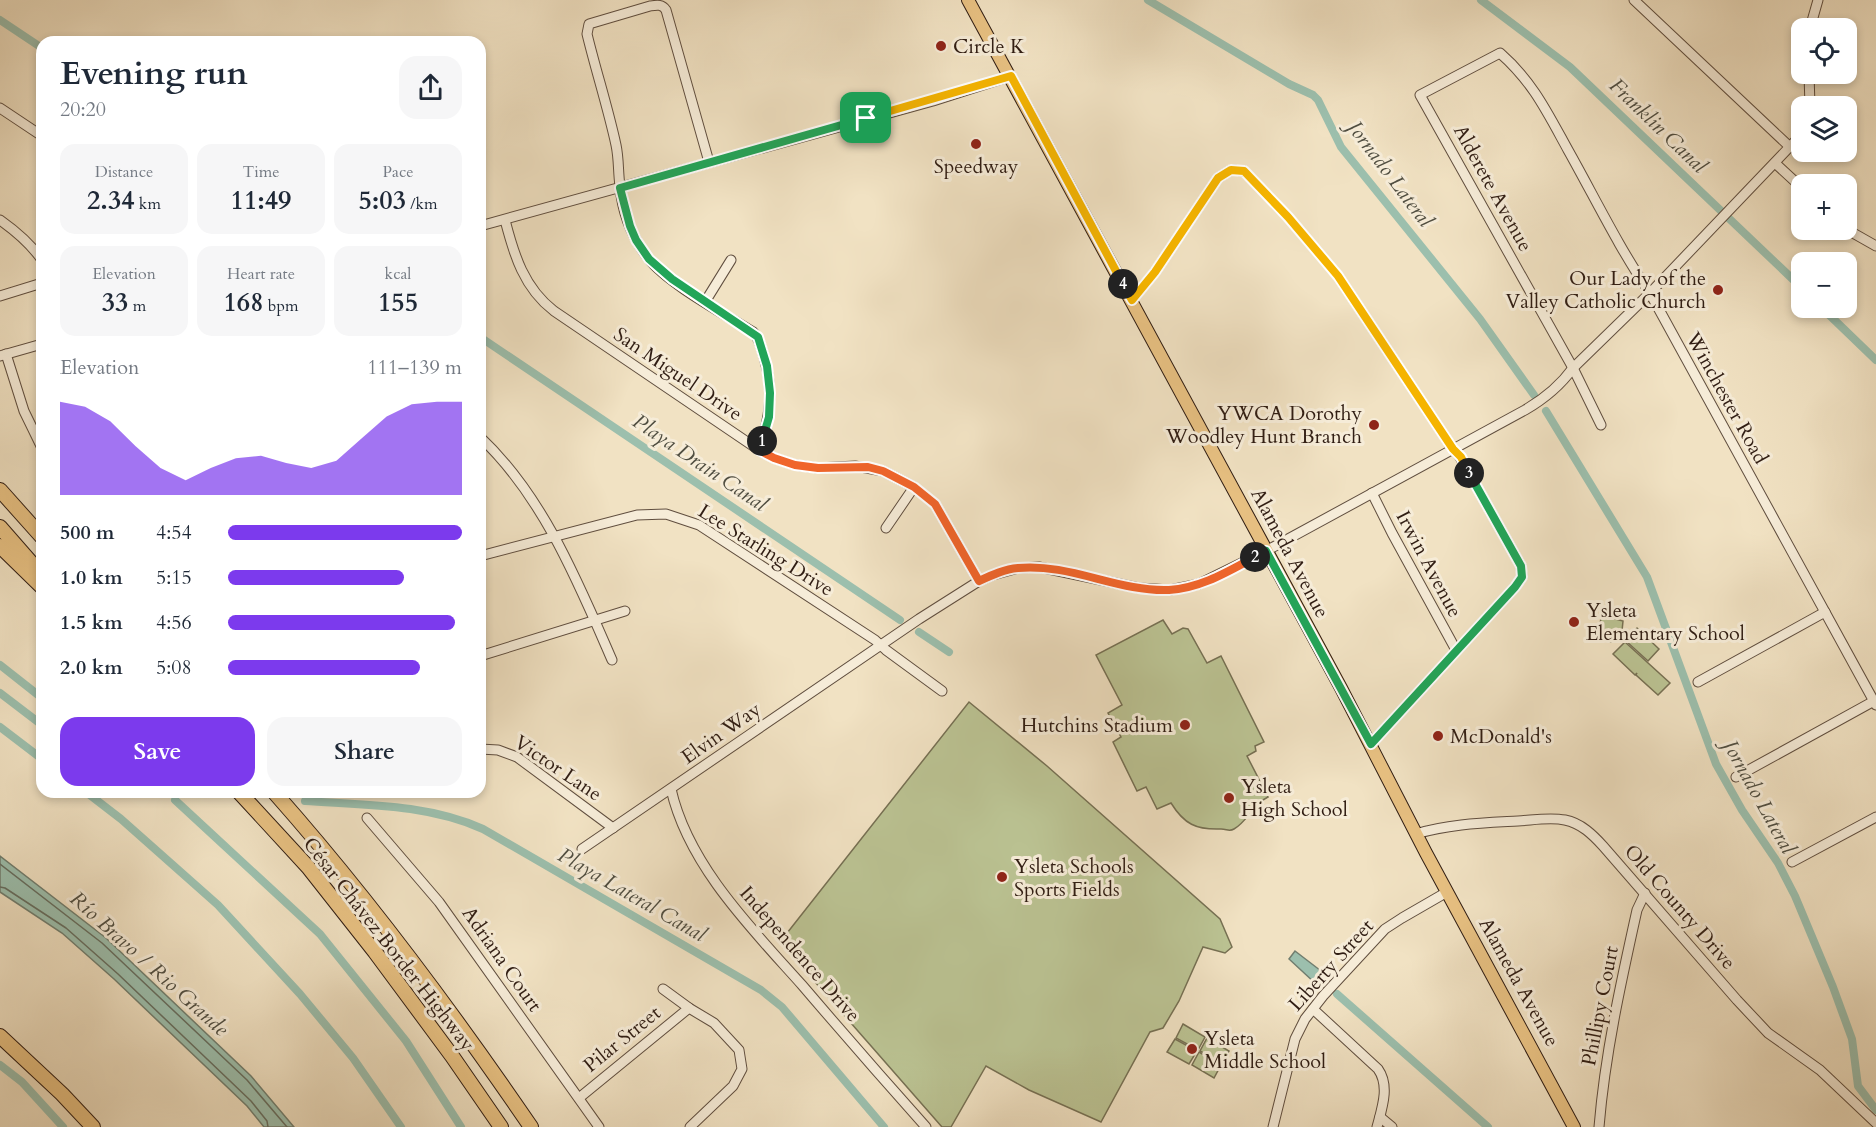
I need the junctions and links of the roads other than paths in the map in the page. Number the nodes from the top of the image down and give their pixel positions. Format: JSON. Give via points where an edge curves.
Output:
{"nodes":[{"id":1,"x":968,"y":0,"type":"edge"},
{"id":2,"x":1634,"y":0,"type":"edge"},
{"id":3,"x":1818,"y":0,"type":"edge"},
{"id":4,"x":1813,"y":18,"type":"edge"},
{"id":5,"x":1500,"y":53,"type":"joint"},
{"id":6,"x":1011,"y":76,"type":"junction"},
{"id":7,"x":0,"y":108,"type":"edge"},
{"id":8,"x":36,"y":132,"type":"edge"},
{"id":9,"x":1790,"y":147,"type":"joint"},
{"id":10,"x":710,"y":162,"type":"junction"},
{"id":11,"x":1775,"y":162,"type":"junction"},
{"id":12,"x":1791,"y":177,"type":"edge"},
{"id":13,"x":620,"y":188,"type":"junction"},
{"id":14,"x":0,"y":220,"type":"edge"},
{"id":15,"x":505,"y":220,"type":"junction"},
{"id":16,"x":486,"y":225,"type":"edge"},
{"id":17,"x":1857,"y":235,"type":"edge"},
{"id":18,"x":1876,"y":246,"type":"edge"},
{"id":19,"x":36,"y":252,"type":"edge"},
{"id":20,"x":731,"y":260,"type":"dead end"},
{"id":21,"x":36,"y":285,"type":"edge"},
{"id":22,"x":1650,"y":293,"type":"junction"},
{"id":23,"x":0,"y":296,"type":"edge"},
{"id":24,"x":1132,"y":300,"type":"junction"},
{"id":25,"x":705,"y":302,"type":"junction"},
{"id":26,"x":36,"y":346,"type":"edge"},
{"id":27,"x":3,"y":355,"type":"edge"},
{"id":28,"x":1573,"y":368,"type":"junction"},
{"id":29,"x":1601,"y":425,"type":"dead end"},
{"id":30,"x":36,"y":436,"type":"edge"},
{"id":31,"x":1453,"y":449,"type":"junction"},
{"id":32,"x":486,"y":450,"type":"edge"},
{"id":33,"x":759,"y":450,"type":"junction"},
{"id":34,"x":914,"y":487,"type":"junction"},
{"id":35,"x":0,"y":490,"type":"edge"},
{"id":36,"x":1372,"y":494,"type":"junction"},
{"id":37,"x":0,"y":527,"type":"edge"},
{"id":38,"x":886,"y":528,"type":"dead end"},
{"id":39,"x":36,"y":530,"type":"edge"},
{"id":40,"x":554,"y":536,"type":"junction"},
{"id":41,"x":0,"y":546,"type":"edge"},
{"id":42,"x":1266,"y":551,"type":"junction"},
{"id":43,"x":486,"y":554,"type":"edge"},
{"id":44,"x":36,"y":568,"type":"edge"},
{"id":45,"x":36,"y":581,"type":"edge"},
{"id":46,"x":979,"y":581,"type":"junction"},
{"id":47,"x":625,"y":611,"type":"dead end"},
{"id":48,"x":1825,"y":612,"type":"junction"},
{"id":49,"x":595,"y":622,"type":"junction"},
{"id":50,"x":880,"y":646,"type":"junction"},
{"id":51,"x":1456,"y":650,"type":"junction"},
{"id":52,"x":486,"y":654,"type":"edge"},
{"id":53,"x":612,"y":660,"type":"dead end"},
{"id":54,"x":1698,"y":682,"type":"dead end"},
{"id":55,"x":942,"y":691,"type":"dead end"},
{"id":56,"x":1875,"y":703,"type":"edge"},
{"id":57,"x":1371,"y":744,"type":"junction"},
{"id":58,"x":486,"y":749,"type":"edge"},
{"id":59,"x":1736,"y":777,"type":"dead end"},
{"id":60,"x":671,"y":789,"type":"junction"},
{"id":61,"x":245,"y":798,"type":"edge"},
{"id":62,"x":279,"y":798,"type":"edge"},
{"id":63,"x":1876,"y":817,"type":"edge"},
{"id":64,"x":367,"y":818,"type":"dead end"},
{"id":65,"x":613,"y":828,"type":"junction"},
{"id":66,"x":1416,"y":834,"type":"junction"},
{"id":67,"x":582,"y":849,"type":"dead end"},
{"id":68,"x":1792,"y":862,"type":"dead end"},
{"id":69,"x":1447,"y":892,"type":"junction"},
{"id":70,"x":1645,"y":893,"type":"junction"},
{"id":71,"x":663,"y":989,"type":"dead end"},
{"id":72,"x":688,"y":1008,"type":"junction"},
{"id":73,"x":1313,"y":1009,"type":"junction"},
{"id":74,"x":0,"y":1036,"type":"edge"},
{"id":75,"x":579,"y":1098,"type":"junction"},
{"id":76,"x":1378,"y":1122,"type":"edge"},
{"id":77,"x":1876,"y":1122,"type":"edge"},
{"id":78,"x":93,"y":1127,"type":"edge"},
{"id":79,"x":501,"y":1127,"type":"edge"},
{"id":80,"x":531,"y":1127,"type":"edge"},
{"id":81,"x":599,"y":1127,"type":"edge"},
{"id":82,"x":690,"y":1127,"type":"edge"},
{"id":83,"x":926,"y":1127,"type":"edge"},
{"id":84,"x":1273,"y":1127,"type":"edge"},
{"id":85,"x":1392,"y":1127,"type":"edge"},
{"id":86,"x":1574,"y":1127,"type":"edge"},
{"id":87,"x":1599,"y":1127,"type":"edge"}],
"edges":[{"from":1,"to":6,"type":"main road","name":"Alameda Avenue"},
{"from":2,"to":9,"type":"street"},
{"from":3,"to":4,"type":"street"},
{"from":5,"to":22,"type":"street","name":"Winchester Road","via":[[1530,84],[1631,266]]},
{"from":5,"to":28,"type":"street","name":"Alderete Avenue","via":[[1420,95]]},
{"from":6,"to":10,"type":"street"},
{"from":6,"to":24,"type":"main road","name":"Alameda Avenue"},
{"from":7,"to":8,"type":"street"},
{"from":9,"to":11,"type":"street","name":"Elvin Way"},
{"from":10,"to":13,"type":"street"},
{"from":10,"to":13,"type":"street","via":[[666,10],[660,5],[650,6],[597,20],[589,24],[586,34],[615,143]]},
{"from":11,"to":12,"type":"street"},
{"from":11,"to":22,"type":"street","name":"Elvin Way"},
{"from":13,"to":15,"type":"street"},
{"from":13,"to":25,"type":"street","via":[[630,226],[649,259]]},
{"from":14,"to":19,"type":"street"},
{"from":15,"to":16,"type":"street"},
{"from":15,"to":33,"type":"street","name":"San Miguel Drive","via":[[517,262],[543,303]]},
{"from":17,"to":18,"type":"street"},
{"from":20,"to":25,"type":"street"},
{"from":21,"to":23,"type":"street"},
{"from":22,"to":28,"type":"street","name":"Elvin Way"},
{"from":22,"to":48,"type":"street","name":"Winchester Road"},
{"from":24,"to":31,"type":"street","via":[[1218,178],[1231,170],[1244,171],[1338,276]]},
{"from":24,"to":42,"type":"main road","name":"Alameda Avenue"},
{"from":25,"to":33,"type":"street","via":[[753,332],[760,342],[769,379],[770,407]]},
{"from":26,"to":27,"type":"street"},
{"from":27,"to":30,"type":"street"},
{"from":28,"to":29,"type":"street","name":"Alderete Avenue"},
{"from":28,"to":31,"type":"street","name":"Elvin Way","via":[[1543,399]]},
{"from":31,"to":36,"type":"street","name":"Elvin Way"},
{"from":31,"to":51,"type":"street","via":[[1461,457],[1522,573],[1515,587]]},
{"from":32,"to":40,"type":"street","via":[[517,479]]},
{"from":33,"to":34,"type":"street","name":"San Miguel Drive","via":[[795,465],[875,469]]},
{"from":34,"to":38,"type":"street"},
{"from":34,"to":46,"type":"street","name":"San Miguel Drive","via":[[935,504]]},
{"from":35,"to":39,"type":"highway"},
{"from":36,"to":42,"type":"street","name":"Elvin Way"},
{"from":36,"to":51,"type":"street","name":"Irwin Avenue"},
{"from":37,"to":44,"type":"highway"},
{"from":40,"to":43,"type":"street","name":"Lee Starling Drive"},
{"from":40,"to":49,"type":"street"},
{"from":40,"to":50,"type":"street","name":"Lee Starling Drive","via":[[637,515],[681,518],[699,525]]},
{"from":41,"to":45,"type":"highway"},
{"from":42,"to":46,"type":"street","name":"Elvin Way","via":[[1199,584],[1170,590],[1139,588],[1039,567],[1006,570]]},
{"from":42,"to":57,"type":"main road","name":"Alameda Avenue"},
{"from":46,"to":50,"type":"street","name":"Elvin Way"},
{"from":47,"to":49,"type":"street"},
{"from":48,"to":54,"type":"street"},
{"from":48,"to":56,"type":"street","name":"Winchester Road"},
{"from":49,"to":52,"type":"street"},
{"from":49,"to":53,"type":"street"},
{"from":50,"to":55,"type":"street","name":"Lee Starling Drive"},
{"from":50,"to":60,"type":"street","name":"Elvin Way"},
{"from":51,"to":57,"type":"street"},
{"from":56,"to":59,"type":"street"},
{"from":57,"to":66,"type":"main road","name":"Alameda Avenue"},
{"from":58,"to":65,"type":"street","name":"Victor Lane","via":[[517,757]]},
{"from":60,"to":65,"type":"street","name":"Elvin Way"},
{"from":60,"to":83,"type":"street","name":"Independence Drive","via":[[686,831],[733,906]]},
{"from":61,"to":79,"type":"highway","name":"César Chávez Border Highway","via":[[308,867],[375,952]]},
{"from":62,"to":80,"type":"highway","name":"César Chávez Border Highway","via":[[402,945]]},
{"from":63,"to":68,"type":"street"},
{"from":64,"to":75,"type":"street","name":"Adriana Court","via":[[439,902]]},
{"from":65,"to":67,"type":"street","name":"Elvin Way"},
{"from":66,"to":69,"type":"main road","name":"Alameda Avenue"},
{"from":66,"to":70,"type":"street","name":"Old County Drive","via":[[1465,825],[1567,820],[1592,834]]},
{"from":69,"to":73,"type":"street","name":"Liberty Street","via":[[1385,929]]},
{"from":69,"to":86,"type":"main road","name":"Alameda Avenue"},
{"from":70,"to":77,"type":"street","name":"Old County Drive","via":[[1768,1033],[1820,1070]]},
{"from":70,"to":87,"type":"street","name":"Phillipy Court","via":[[1637,910],[1616,1012]]},
{"from":71,"to":72,"type":"street"},
{"from":72,"to":75,"type":"street","name":"Pilar Street"},
{"from":72,"to":82,"type":"street","via":[[714,1023],[740,1050],[742,1069],[733,1086]]},
{"from":73,"to":76,"type":"street","via":[[1383,1075],[1385,1089]]},
{"from":73,"to":84,"type":"street","name":"Liberty Street","via":[[1295,1039]]},
{"from":74,"to":78,"type":"highway"},
{"from":75,"to":81,"type":"street","name":"Adriana Court"},
{"from":76,"to":85,"type":"street"}]}
